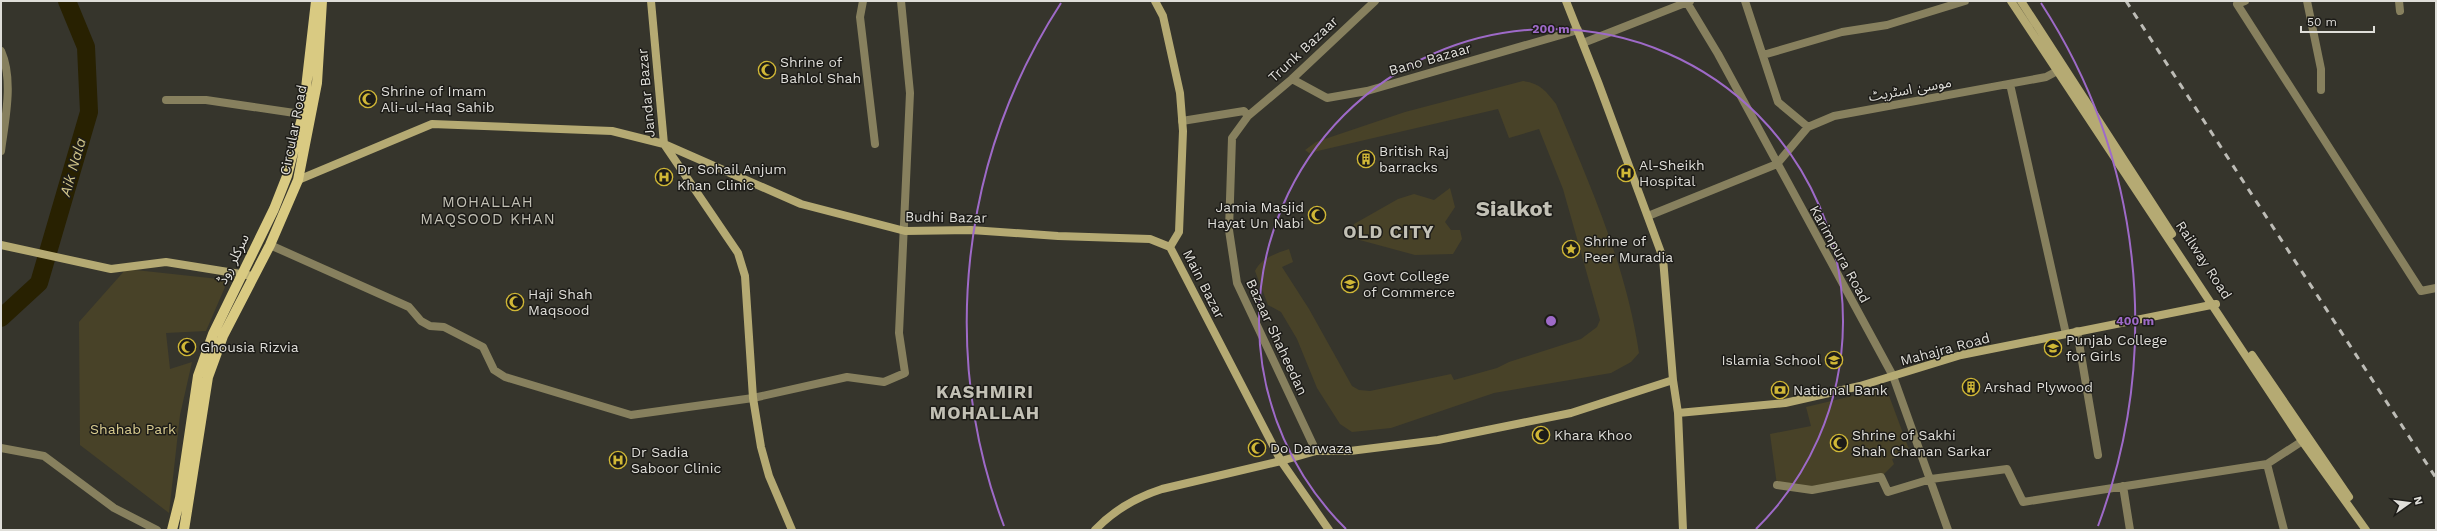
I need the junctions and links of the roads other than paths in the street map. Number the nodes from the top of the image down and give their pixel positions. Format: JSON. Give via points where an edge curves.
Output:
{"nodes":[{"id":1,"x":651,"y":1,"type":"edge"},
{"id":2,"x":862,"y":1,"type":"edge"},
{"id":3,"x":902,"y":1,"type":"edge"},
{"id":4,"x":1155,"y":1,"type":"edge"},
{"id":5,"x":1375,"y":1,"type":"edge"},
{"id":6,"x":1566,"y":1,"type":"edge"},
{"id":7,"x":1745,"y":1,"type":"edge"},
{"id":8,"x":1965,"y":1,"type":"edge"},
{"id":9,"x":2011,"y":1,"type":"edge"},
{"id":10,"x":2021,"y":1,"type":"edge"},
{"id":11,"x":2244,"y":1,"type":"edge"},
{"id":12,"x":2307,"y":1,"type":"edge"},
{"id":13,"x":2398,"y":1,"type":"edge"},
{"id":14,"x":1688,"y":2,"type":"edge"},
{"id":15,"x":318,"y":3,"type":"edge"},
{"id":16,"x":2400,"y":11,"type":"dead end"},
{"id":17,"x":1578,"y":30,"type":"junction"},
{"id":18,"x":1583,"y":43,"type":"junction"},
{"id":19,"x":1,"y":51,"type":"edge"},
{"id":20,"x":1763,"y":55,"type":"junction"},
{"id":21,"x":2061,"y":70,"type":"junction"},
{"id":22,"x":1292,"y":79,"type":"junction"},
{"id":23,"x":2010,"y":84,"type":"junction"},
{"id":24,"x":4,"y":85,"type":"edge"},
{"id":25,"x":2321,"y":90,"type":"dead end"},
{"id":26,"x":166,"y":100,"type":"dead end"},
{"id":27,"x":307,"y":114,"type":"junction"},
{"id":28,"x":1248,"y":116,"type":"junction"},
{"id":29,"x":1182,"y":121,"type":"junction"},
{"id":30,"x":1808,"y":127,"type":"junction"},
{"id":31,"x":664,"y":144,"type":"junction"},
{"id":32,"x":875,"y":144,"type":"dead end"},
{"id":33,"x":1,"y":151,"type":"edge"},
{"id":34,"x":1777,"y":164,"type":"junction"},
{"id":35,"x":298,"y":180,"type":"junction"},
{"id":36,"x":1648,"y":216,"type":"junction"},
{"id":37,"x":905,"y":231,"type":"junction"},
{"id":38,"x":1,"y":245,"type":"edge"},
{"id":39,"x":270,"y":246,"type":"junction"},
{"id":40,"x":1170,"y":247,"type":"junction"},
{"id":41,"x":241,"y":274,"type":"junction"},
{"id":42,"x":254,"y":276,"type":"junction"},
{"id":43,"x":2436,"y":288,"type":"edge"},
{"id":44,"x":2215,"y":305,"type":"junction"},
{"id":45,"x":2077,"y":331,"type":"junction"},
{"id":46,"x":2066,"y":334,"type":"junction"},
{"id":47,"x":1892,"y":376,"type":"junction"},
{"id":48,"x":1672,"y":380,"type":"junction"},
{"id":49,"x":752,"y":398,"type":"junction"},
{"id":50,"x":1678,"y":413,"type":"junction"},
{"id":51,"x":2305,"y":440,"type":"junction"},
{"id":52,"x":1,"y":448,"type":"edge"},
{"id":53,"x":1316,"y":450,"type":"junction"},
{"id":54,"x":2098,"y":455,"type":"dead end"},
{"id":55,"x":1281,"y":461,"type":"junction"},
{"id":56,"x":2266,"y":464,"type":"junction"},
{"id":57,"x":1931,"y":479,"type":"junction"},
{"id":58,"x":1777,"y":485,"type":"dead end"},
{"id":59,"x":2123,"y":486,"type":"junction"},
{"id":60,"x":157,"y":530,"type":"edge"},
{"id":61,"x":172,"y":530,"type":"edge"},
{"id":62,"x":184,"y":530,"type":"edge"},
{"id":63,"x":792,"y":530,"type":"edge"},
{"id":64,"x":1095,"y":530,"type":"edge"},
{"id":65,"x":1329,"y":530,"type":"edge"},
{"id":66,"x":1683,"y":530,"type":"edge"},
{"id":67,"x":1948,"y":530,"type":"edge"},
{"id":68,"x":2130,"y":530,"type":"edge"},
{"id":69,"x":2284,"y":530,"type":"edge"},
{"id":70,"x":2366,"y":530,"type":"edge"},
{"id":71,"x":2372,"y":530,"type":"edge"}],
"edges":[{"from":1,"to":31,"type":"street","name":"Jandar Bazar"},
{"from":2,"to":32,"type":"street","via":[[860,17]]},
{"from":3,"to":37,"type":"street","via":[[910,92]]},
{"from":4,"to":29,"type":"street","name":"Main Bazar","via":[[1163,16],[1180,93]]},
{"from":5,"to":22,"type":"street","name":"Trunk Bazaar"},
{"from":6,"to":17,"type":"street"},
{"from":7,"to":20,"type":"street"},
{"from":8,"to":20,"type":"street","via":[[1887,25],[1842,32]]},
{"from":9,"to":21,"type":"street"},
{"from":10,"to":21,"type":"street","name":"Railway Road"},
{"from":11,"to":43,"type":"street","via":[[2238,4],[2421,291]]},
{"from":12,"to":25,"type":"street","via":[[2321,69]]},
{"from":13,"to":16,"type":"street"},
{"from":14,"to":18,"type":"street"},
{"from":14,"to":34,"type":"street","name":"Karimpura Road"},
{"from":15,"to":27,"type":"main road","name":"Circular Road","via":[[316,83]]},
{"from":17,"to":18,"type":"street"},
{"from":17,"to":22,"type":"street","name":"Bano Bazaar","via":[[1335,98],[1327,98]]},
{"from":18,"to":36,"type":"street"},
{"from":19,"to":24,"type":"street","via":[[6,66]]},
{"from":20,"to":30,"type":"street","via":[[1778,102]]},
{"from":21,"to":23,"type":"street","name":"موسیٰ اسٹریٹ","via":[[2046,77]]},
{"from":21,"to":44,"type":"street","name":"Railway Road"},
{"from":22,"to":28,"type":"street","name":"Trunk Bazaar"},
{"from":23,"to":30,"type":"street","name":"موسیٰ اسٹریٹ","via":[[1834,116]]},
{"from":23,"to":46,"type":"street"},
{"from":24,"to":33,"type":"street"},
{"from":26,"to":27,"type":"street","via":[[206,100]]},
{"from":27,"to":35,"type":"main road","name":"Circular Road"},
{"from":27,"to":41,"type":"main road","name":"سرکلر روڈ","via":[[274,209]]},
{"from":28,"to":29,"type":"street","via":[[1244,111]]},
{"from":28,"to":53,"type":"street","name":"Bazaar Shaheedan","via":[[1232,138],[1230,152],[1229,230],[1237,283]]},
{"from":29,"to":40,"type":"street","name":"Main Bazar","via":[[1179,232]]},
{"from":30,"to":34,"type":"street","name":"موسیٰ اسٹریٹ"},
{"from":31,"to":35,"type":"street","name":"Budhi Bazar","via":[[612,131],[432,124]]},
{"from":31,"to":37,"type":"street","name":"Budhi Bazar","via":[[801,204]]},
{"from":31,"to":49,"type":"street","name":"Jandar Bazar","via":[[738,253],[745,276]]},
{"from":34,"to":36,"type":"street"},
{"from":34,"to":47,"type":"street","name":"Karimpura Road"},
{"from":35,"to":39,"type":"main road","name":"Circular Road"},
{"from":36,"to":48,"type":"street","via":[[1663,258]]},
{"from":37,"to":40,"type":"street","name":"Budhi Bazar","via":[[971,230],[1150,239]]},
{"from":37,"to":49,"type":"street","via":[[899,333],[905,373],[884,382],[848,377]]},
{"from":38,"to":41,"type":"street","via":[[111,269],[166,262]]},
{"from":39,"to":42,"type":"main road","name":"Circular Road"},
{"from":39,"to":49,"type":"street","via":[[409,307],[421,321],[430,326],[444,327],[483,347],[494,370],[505,376],[631,415]]},
{"from":40,"to":55,"type":"street","name":"Main Bazar"},
{"from":41,"to":42,"type":"street"},
{"from":41,"to":61,"type":"main road","name":"سرکلر روڈ","via":[[213,334],[198,376],[180,498]]},
{"from":42,"to":62,"type":"main road","name":"Circular Road","via":[[222,336],[208,377]]},
{"from":44,"to":45,"type":"street","name":"Mahajra Road"},
{"from":44,"to":51,"type":"street","name":"Railway Road"},
{"from":45,"to":46,"type":"street","name":"Mahajra Road"},
{"from":45,"to":54,"type":"street"},
{"from":46,"to":47,"type":"street","name":"Mahajra Road","via":[[1961,356]]},
{"from":47,"to":50,"type":"street","name":"Mahajra Road","via":[[1860,386],[1785,402]]},
{"from":47,"to":57,"type":"street","name":"Karimpura Road"},
{"from":48,"to":50,"type":"street"},
{"from":48,"to":53,"type":"street","via":[[1571,413],[1438,440],[1350,451]]},
{"from":49,"to":63,"type":"street","name":"Jandar Bazar","via":[[769,476]]},
{"from":50,"to":66,"type":"street"},
{"from":51,"to":56,"type":"street"},
{"from":51,"to":70,"type":"street"},
{"from":51,"to":71,"type":"street","name":"Railway Road"},
{"from":52,"to":60,"type":"street","via":[[44,456],[114,508]]},
{"from":53,"to":55,"type":"street"},
{"from":55,"to":64,"type":"street","via":[[1146,494],[1114,514]]},
{"from":55,"to":65,"type":"street","name":"Main Bazar"},
{"from":56,"to":59,"type":"street"},
{"from":56,"to":69,"type":"street"},
{"from":57,"to":58,"type":"street","via":[[1888,492],[1881,477],[1812,490]]},
{"from":57,"to":59,"type":"street","via":[[2007,469],[2023,502]]},
{"from":57,"to":67,"type":"street","name":"Karimpura Road"},
{"from":59,"to":68,"type":"street"}]}
